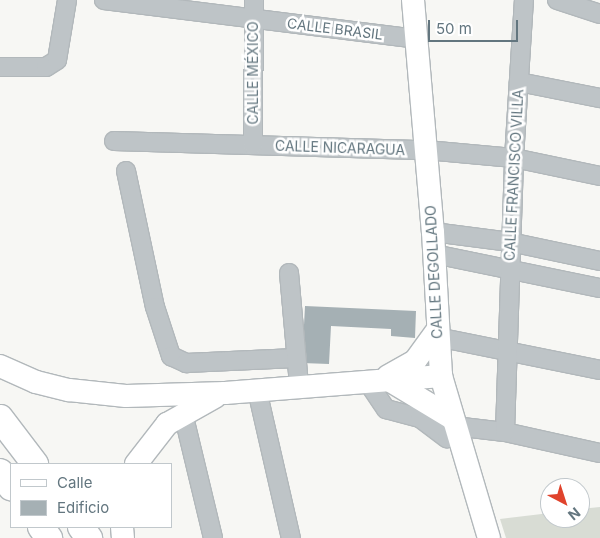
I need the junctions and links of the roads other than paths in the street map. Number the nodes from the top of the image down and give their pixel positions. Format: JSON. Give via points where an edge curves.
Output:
{"nodes":[{"id":1,"x":67,"y":0,"type":"edge"},
{"id":2,"x":104,"y":0,"type":"edge"},
{"id":3,"x":254,"y":0,"type":"edge"},
{"id":4,"x":413,"y":0,"type":"edge"},
{"id":5,"x":524,"y":0,"type":"edge"},
{"id":6,"x":557,"y":0,"type":"edge"},
{"id":7,"x":600,"y":14,"type":"edge"},
{"id":8,"x":253,"y":18,"type":"junction"},
{"id":9,"x":416,"y":40,"type":"junction"},
{"id":10,"x":0,"y":66,"type":"edge"},
{"id":11,"x":520,"y":82,"type":"junction"},
{"id":12,"x":600,"y":98,"type":"edge"},
{"id":13,"x":114,"y":141,"type":"dead end"},
{"id":14,"x":253,"y":145,"type":"junction"},
{"id":15,"x":426,"y":150,"type":"junction"},
{"id":16,"x":514,"y":158,"type":"junction"},
{"id":17,"x":126,"y":171,"type":"dead end"},
{"id":18,"x":600,"y":176,"type":"edge"},
{"id":19,"x":433,"y":232,"type":"junction"},
{"id":20,"x":510,"y":242,"type":"junction"},
{"id":21,"x":434,"y":254,"type":"junction"},
{"id":22,"x":600,"y":261,"type":"edge"},
{"id":23,"x":509,"y":270,"type":"junction"},
{"id":24,"x":289,"y":273,"type":"dead end"},
{"id":25,"x":600,"y":288,"type":"edge"},
{"id":26,"x":437,"y":334,"type":"junction"},
{"id":27,"x":507,"y":350,"type":"junction"},
{"id":28,"x":296,"y":358,"type":"junction"},
{"id":29,"x":0,"y":366,"type":"edge"},
{"id":30,"x":600,"y":370,"type":"edge"},
{"id":31,"x":441,"y":376,"type":"junction"},
{"id":32,"x":378,"y":380,"type":"junction"},
{"id":33,"x":299,"y":385,"type":"junction"},
{"id":34,"x":258,"y":390,"type":"junction"},
{"id":35,"x":225,"y":393,"type":"junction"},
{"id":36,"x":183,"y":412,"type":"junction"},
{"id":37,"x":0,"y":418,"type":"edge"},
{"id":38,"x":455,"y":427,"type":"junction"},
{"id":39,"x":505,"y":432,"type":"junction"},
{"id":40,"x":600,"y":453,"type":"edge"},
{"id":41,"x":34,"y":463,"type":"edge"},
{"id":42,"x":137,"y":463,"type":"edge"},
{"id":43,"x":0,"y":472,"type":"edge"},
{"id":44,"x":10,"y":486,"type":"edge"},
{"id":45,"x":81,"y":528,"type":"edge"},
{"id":46,"x":89,"y":538,"type":"edge"},
{"id":47,"x":213,"y":538,"type":"edge"},
{"id":48,"x":292,"y":538,"type":"edge"},
{"id":49,"x":489,"y":538,"type":"edge"}],
"edges":[{"from":1,"to":10,"type":"street","via":[[57,60],[46,67]]},
{"from":2,"to":8,"type":"street","name":"CALLE BRASIL"},
{"from":3,"to":8,"type":"street","name":"CALLE MÉXICO"},
{"from":4,"to":9,"type":"main road","name":"CALLE DEGOLLADO"},
{"from":5,"to":11,"type":"street","name":"CALLE FRANCISCO VILLA"},
{"from":6,"to":7,"type":"street"},
{"from":8,"to":9,"type":"street","name":"CALLE BRASIL"},
{"from":8,"to":14,"type":"street","name":"CALLE MÉXICO"},
{"from":9,"to":15,"type":"main road","name":"CALLE DEGOLLADO"},
{"from":11,"to":12,"type":"street"},
{"from":11,"to":16,"type":"street","name":"CALLE FRANCISCO VILLA"},
{"from":13,"to":14,"type":"street","name":"CALLE NICARAGUA"},
{"from":14,"to":15,"type":"street","name":"CALLE NICARAGUA"},
{"from":15,"to":16,"type":"street","name":"CALLE NICARAGUA"},
{"from":15,"to":19,"type":"main road","name":"CALLE DEGOLLADO"},
{"from":16,"to":18,"type":"street","name":"CALLE NICARAGUA"},
{"from":16,"to":20,"type":"street","name":"CALLE FRANCISCO VILLA"},
{"from":17,"to":28,"type":"street","via":[[155,307],[171,356],[186,362]]},
{"from":19,"to":20,"type":"street"},
{"from":19,"to":21,"type":"main road","name":"CALLE DEGOLLADO"},
{"from":20,"to":22,"type":"street"},
{"from":20,"to":23,"type":"street","name":"CALLE FRANCISCO VILLA"},
{"from":21,"to":23,"type":"street"},
{"from":21,"to":26,"type":"main road","name":"CALLE DEGOLLADO"},
{"from":23,"to":25,"type":"street"},
{"from":23,"to":27,"type":"street","name":"CALLE FRANCISCO VILLA"},
{"from":24,"to":28,"type":"street"},
{"from":26,"to":27,"type":"street"},
{"from":26,"to":31,"type":"main road","name":"CALLE DEGOLLADO"},
{"from":26,"to":32,"type":"main road","via":[[410,366]]},
{"from":27,"to":30,"type":"street"},
{"from":27,"to":39,"type":"street","name":"CALLE FRANCISCO VILLA"},
{"from":28,"to":33,"type":"street"},
{"from":29,"to":35,"type":"main road","via":[[36,382],[99,394]]},
{"from":31,"to":32,"type":"main road"},
{"from":31,"to":38,"type":"main road","name":"CALLE DEGOLLADO"},
{"from":32,"to":33,"type":"main road"},
{"from":32,"to":38,"type":"main road"},
{"from":33,"to":34,"type":"main road"},
{"from":34,"to":35,"type":"main road"},
{"from":34,"to":48,"type":"street"},
{"from":35,"to":36,"type":"main road"},
{"from":36,"to":42,"type":"main road","via":[[156,435]]},
{"from":36,"to":47,"type":"street"},
{"from":37,"to":41,"type":"highway"},
{"from":38,"to":39,"type":"street"},
{"from":38,"to":49,"type":"main road","name":"CALLE DEGOLLADO"},
{"from":39,"to":40,"type":"street"},
{"from":43,"to":44,"type":"highway"},
{"from":45,"to":46,"type":"highway"}]}
